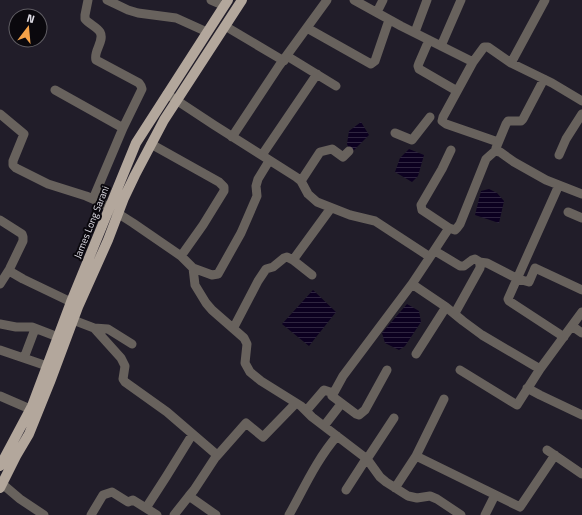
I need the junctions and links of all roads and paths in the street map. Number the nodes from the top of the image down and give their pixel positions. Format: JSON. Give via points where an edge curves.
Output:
{"nodes":[{"id":1,"x":88,"y":0,"type":"edge"},
{"id":2,"x":107,"y":0,"type":"edge"},
{"id":3,"x":242,"y":0,"type":"edge"},
{"id":4,"x":327,"y":0,"type":"edge"},
{"id":5,"x":354,"y":0,"type":"edge"},
{"id":6,"x":384,"y":0,"type":"edge"},
{"id":7,"x":427,"y":0,"type":"edge"},
{"id":8,"x":461,"y":0,"type":"edge"},
{"id":9,"x":545,"y":0,"type":"edge"},
{"id":10,"x":219,"y":1,"type":"edge"},
{"id":11,"x":377,"y":12,"type":"junction"},
{"id":12,"x":389,"y":20,"type":"junction"},
{"id":13,"x":225,"y":26,"type":"junction"},
{"id":14,"x":307,"y":28,"type":"junction"},
{"id":15,"x":207,"y":32,"type":"junction"},
{"id":16,"x":415,"y":32,"type":"junction"},
{"id":17,"x":429,"y":40,"type":"junction"},
{"id":18,"x":440,"y":46,"type":"junction"},
{"id":19,"x":285,"y":58,"type":"junction"},
{"id":20,"x":473,"y":62,"type":"junction"},
{"id":21,"x":511,"y":63,"type":"junction"},
{"id":22,"x":317,"y":74,"type":"junction"},
{"id":23,"x":544,"y":79,"type":"junction"},
{"id":24,"x":336,"y":86,"type":"dead end"},
{"id":25,"x":55,"y":90,"type":"dead end"},
{"id":26,"x":457,"y":91,"type":"junction"},
{"id":27,"x":167,"y":94,"type":"junction"},
{"id":28,"x":178,"y":101,"type":"junction"},
{"id":29,"x":582,"y":101,"type":"edge"},
{"id":30,"x":0,"y":114,"type":"edge"},
{"id":31,"x":582,"y":114,"type":"edge"},
{"id":32,"x":442,"y":121,"type":"junction"},
{"id":33,"x":123,"y":128,"type":"junction"},
{"id":34,"x":395,"y":134,"type":"dead end"},
{"id":35,"x":232,"y":136,"type":"junction"},
{"id":36,"x":150,"y":144,"type":"junction"},
{"id":37,"x":497,"y":147,"type":"junction"},
{"id":38,"x":451,"y":150,"type":"dead end"},
{"id":39,"x":349,"y":151,"type":"dead end"},
{"id":40,"x":559,"y":155,"type":"dead end"},
{"id":41,"x":266,"y":158,"type":"junction"},
{"id":42,"x":301,"y":181,"type":"junction"},
{"id":43,"x":559,"y":185,"type":"junction"},
{"id":44,"x":582,"y":194,"type":"edge"},
{"id":45,"x":93,"y":199,"type":"junction"},
{"id":46,"x":331,"y":208,"type":"junction"},
{"id":47,"x":109,"y":209,"type":"junction"},
{"id":48,"x":568,"y":212,"type":"dead end"},
{"id":49,"x":118,"y":214,"type":"junction"},
{"id":50,"x":582,"y":218,"type":"edge"},
{"id":51,"x":0,"y":220,"type":"edge"},
{"id":52,"x":449,"y":228,"type":"junction"},
{"id":53,"x":433,"y":254,"type":"junction"},
{"id":54,"x":181,"y":256,"type":"junction"},
{"id":55,"x":294,"y":260,"type":"junction"},
{"id":56,"x":479,"y":262,"type":"junction"},
{"id":57,"x":193,"y":268,"type":"junction"},
{"id":58,"x":10,"y":270,"type":"junction"},
{"id":59,"x":312,"y":275,"type":"dead end"},
{"id":60,"x":518,"y":279,"type":"junction"},
{"id":61,"x":0,"y":284,"type":"edge"},
{"id":62,"x":412,"y":284,"type":"junction"},
{"id":63,"x":582,"y":290,"type":"edge"},
{"id":64,"x":71,"y":302,"type":"junction"},
{"id":65,"x":446,"y":307,"type":"junction"},
{"id":66,"x":582,"y":312,"type":"edge"},
{"id":67,"x":455,"y":313,"type":"junction"},
{"id":68,"x":73,"y":320,"type":"junction"},
{"id":69,"x":0,"y":324,"type":"edge"},
{"id":70,"x":572,"y":326,"type":"junction"},
{"id":71,"x":234,"y":327,"type":"junction"},
{"id":72,"x":94,"y":328,"type":"junction"},
{"id":73,"x":35,"y":329,"type":"junction"},
{"id":74,"x":582,"y":333,"type":"edge"},
{"id":75,"x":58,"y":337,"type":"junction"},
{"id":76,"x":564,"y":337,"type":"junction"},
{"id":77,"x":132,"y":344,"type":"dead end"},
{"id":78,"x":0,"y":350,"type":"edge"},
{"id":79,"x":416,"y":354,"type":"dead end"},
{"id":80,"x":24,"y":358,"type":"junction"},
{"id":81,"x":50,"y":367,"type":"junction"},
{"id":82,"x":540,"y":369,"type":"junction"},
{"id":83,"x":387,"y":370,"type":"dead end"},
{"id":84,"x":460,"y":370,"type":"dead end"},
{"id":85,"x":527,"y":388,"type":"junction"},
{"id":86,"x":332,"y":392,"type":"junction"},
{"id":87,"x":0,"y":396,"type":"edge"},
{"id":88,"x":444,"y":399,"type":"dead end"},
{"id":89,"x":296,"y":403,"type":"junction"},
{"id":90,"x":342,"y":404,"type":"junction"},
{"id":91,"x":30,"y":409,"type":"junction"},
{"id":92,"x":306,"y":411,"type":"junction"},
{"id":93,"x":582,"y":415,"type":"edge"},
{"id":94,"x":394,"y":418,"type":"dead end"},
{"id":95,"x":324,"y":426,"type":"junction"},
{"id":96,"x":192,"y":434,"type":"junction"},
{"id":97,"x":337,"y":436,"type":"junction"},
{"id":98,"x":416,"y":456,"type":"junction"},
{"id":99,"x":216,"y":457,"type":"junction"},
{"id":100,"x":367,"y":459,"type":"junction"},
{"id":101,"x":0,"y":466,"type":"edge"},
{"id":102,"x":582,"y":474,"type":"edge"},
{"id":103,"x":1,"y":485,"type":"edge"},
{"id":104,"x":396,"y":488,"type":"junction"},
{"id":105,"x":346,"y":490,"type":"dead end"},
{"id":106,"x":495,"y":495,"type":"junction"},
{"id":107,"x":189,"y":496,"type":"junction"},
{"id":108,"x":146,"y":508,"type":"junction"},
{"id":109,"x":44,"y":515,"type":"edge"},
{"id":110,"x":91,"y":515,"type":"edge"},
{"id":111,"x":157,"y":515,"type":"edge"},
{"id":112,"x":174,"y":515,"type":"edge"},
{"id":113,"x":216,"y":515,"type":"edge"},
{"id":114,"x":289,"y":515,"type":"edge"},
{"id":115,"x":461,"y":515,"type":"edge"},
{"id":116,"x":485,"y":515,"type":"edge"}],
"edges":[{"from":1,"to":33,"type":"street","via":[[85,19],[101,34],[96,60],[142,86]]},
{"from":2,"to":15,"type":"street","via":[[138,13],[176,18]]},
{"from":3,"to":13,"type":"main road"},
{"from":4,"to":14,"type":"street"},
{"from":5,"to":11,"type":"street"},
{"from":6,"to":11,"type":"street"},
{"from":7,"to":16,"type":"street"},
{"from":8,"to":18,"type":"street"},
{"from":9,"to":21,"type":"street"},
{"from":10,"to":15,"type":"main road","name":"James Long Sarani"},
{"from":11,"to":12,"type":"street"},
{"from":12,"to":14,"type":"street","via":[[375,61],[371,64]]},
{"from":12,"to":16,"type":"street"},
{"from":13,"to":19,"type":"street"},
{"from":13,"to":28,"type":"main road"},
{"from":14,"to":19,"type":"street"},
{"from":15,"to":27,"type":"main road","name":"James Long Sarani"},
{"from":16,"to":17,"type":"street"},
{"from":17,"to":18,"type":"street"},
{"from":17,"to":26,"type":"street","via":[[419,69]]},
{"from":18,"to":20,"type":"street"},
{"from":19,"to":22,"type":"street"},
{"from":19,"to":35,"type":"street"},
{"from":20,"to":21,"type":"street","via":[[484,47],[488,47]]},
{"from":20,"to":26,"type":"street"},
{"from":21,"to":23,"type":"street"},
{"from":22,"to":24,"type":"street"},
{"from":22,"to":41,"type":"street"},
{"from":23,"to":29,"type":"street"},
{"from":23,"to":37,"type":"street","via":[[521,122],[508,121]]},
{"from":25,"to":33,"type":"street"},
{"from":26,"to":32,"type":"street"},
{"from":27,"to":28,"type":"street"},
{"from":27,"to":47,"type":"main road","name":"James Long Sarani","via":[[136,143]]},
{"from":28,"to":35,"type":"street"},
{"from":28,"to":36,"type":"main road"},
{"from":30,"to":45,"type":"street","via":[[24,134],[13,161],[16,168],[48,184]]},
{"from":31,"to":40,"type":"street"},
{"from":32,"to":34,"type":"street","via":[[428,116],[412,140]]},
{"from":32,"to":37,"type":"street"},
{"from":33,"to":45,"type":"street"},
{"from":35,"to":41,"type":"street"},
{"from":36,"to":49,"type":"main road"},
{"from":36,"to":54,"type":"street","via":[[224,187],[203,225]]},
{"from":37,"to":43,"type":"street","via":[[514,162]]},
{"from":37,"to":52,"type":"street","via":[[486,159],[460,224],[454,230]]},
{"from":38,"to":52,"type":"street","via":[[421,208]]},
{"from":39,"to":42,"type":"street","via":[[343,157],[332,149],[320,152]]},
{"from":41,"to":42,"type":"street"},
{"from":41,"to":57,"type":"street","via":[[256,186],[257,196],[241,233],[218,274],[212,275]]},
{"from":42,"to":46,"type":"street","via":[[308,194],[317,202]]},
{"from":43,"to":44,"type":"street"},
{"from":43,"to":60,"type":"street"},
{"from":45,"to":47,"type":"street"},
{"from":46,"to":53,"type":"street","via":[[375,221]]},
{"from":46,"to":55,"type":"street"},
{"from":47,"to":49,"type":"street"},
{"from":47,"to":64,"type":"main road","name":"James Long Sarani"},
{"from":48,"to":50,"type":"street"},
{"from":49,"to":54,"type":"street"},
{"from":49,"to":68,"type":"main road"},
{"from":51,"to":58,"type":"street","via":[[23,237]]},
{"from":52,"to":53,"type":"street"},
{"from":53,"to":56,"type":"street","via":[[460,266],[475,259]]},
{"from":53,"to":62,"type":"street"},
{"from":54,"to":57,"type":"street"},
{"from":55,"to":59,"type":"street"},
{"from":55,"to":71,"type":"street","via":[[284,258],[266,270]]},
{"from":56,"to":60,"type":"street","via":[[487,262]]},
{"from":56,"to":67,"type":"street","via":[[480,268]]},
{"from":57,"to":71,"type":"street","via":[[199,294],[212,310]]},
{"from":58,"to":61,"type":"street"},
{"from":58,"to":64,"type":"street"},
{"from":60,"to":63,"type":"street","via":[[529,282],[535,268]]},
{"from":60,"to":76,"type":"street","via":[[509,301]]},
{"from":62,"to":65,"type":"street"},
{"from":62,"to":86,"type":"street"},
{"from":64,"to":75,"type":"main road","name":"James Long Sarani"},
{"from":65,"to":67,"type":"street"},
{"from":65,"to":79,"type":"street"},
{"from":66,"to":70,"type":"street"},
{"from":67,"to":82,"type":"street","via":[[482,335]]},
{"from":68,"to":72,"type":"street"},
{"from":68,"to":81,"type":"main road"},
{"from":69,"to":73,"type":"street"},
{"from":70,"to":74,"type":"street"},
{"from":70,"to":76,"type":"street"},
{"from":71,"to":89,"type":"street","via":[[247,344],[244,363],[250,372]]},
{"from":72,"to":77,"type":"street","via":[[108,329]]},
{"from":72,"to":96,"type":"street","via":[[124,362],[125,382],[167,412]]},
{"from":73,"to":75,"type":"street"},
{"from":73,"to":80,"type":"street"},
{"from":75,"to":81,"type":"main road","name":"James Long Sarani"},
{"from":76,"to":82,"type":"street"},
{"from":78,"to":80,"type":"street"},
{"from":80,"to":81,"type":"street"},
{"from":81,"to":91,"type":"main road","name":"James Long Sarani"},
{"from":81,"to":103,"type":"main road","via":[[29,434]]},
{"from":82,"to":85,"type":"street"},
{"from":83,"to":90,"type":"street","via":[[362,413],[356,414]]},
{"from":84,"to":85,"type":"street","via":[[517,405]]},
{"from":85,"to":93,"type":"street"},
{"from":86,"to":90,"type":"street","via":[[333,398]]},
{"from":86,"to":92,"type":"street","via":[[324,390]]},
{"from":87,"to":91,"type":"street"},
{"from":88,"to":98,"type":"street"},
{"from":89,"to":92,"type":"street"},
{"from":89,"to":99,"type":"street","via":[[263,437],[246,423]]},
{"from":90,"to":95,"type":"street"},
{"from":91,"to":101,"type":"main road","name":"James Long Sarani"},
{"from":92,"to":95,"type":"street"},
{"from":94,"to":100,"type":"street"},
{"from":95,"to":97,"type":"street"},
{"from":96,"to":99,"type":"street","via":[[217,455]]},
{"from":96,"to":108,"type":"street"},
{"from":97,"to":100,"type":"street"},
{"from":97,"to":114,"type":"street","via":[[324,452]]},
{"from":98,"to":104,"type":"street"},
{"from":98,"to":106,"type":"street"},
{"from":99,"to":107,"type":"street"},
{"from":100,"to":104,"type":"street","via":[[380,477]]},
{"from":100,"to":105,"type":"street"},
{"from":102,"to":106,"type":"street","via":[[551,453],[520,507]]},
{"from":103,"to":109,"type":"street"},
{"from":104,"to":115,"type":"street","via":[[416,498],[430,496]]},
{"from":106,"to":116,"type":"street"},
{"from":107,"to":112,"type":"street"},
{"from":107,"to":113,"type":"street"},
{"from":108,"to":110,"type":"street","via":[[134,500],[128,502],[109,492],[103,495]]},
{"from":108,"to":111,"type":"street"}]}
